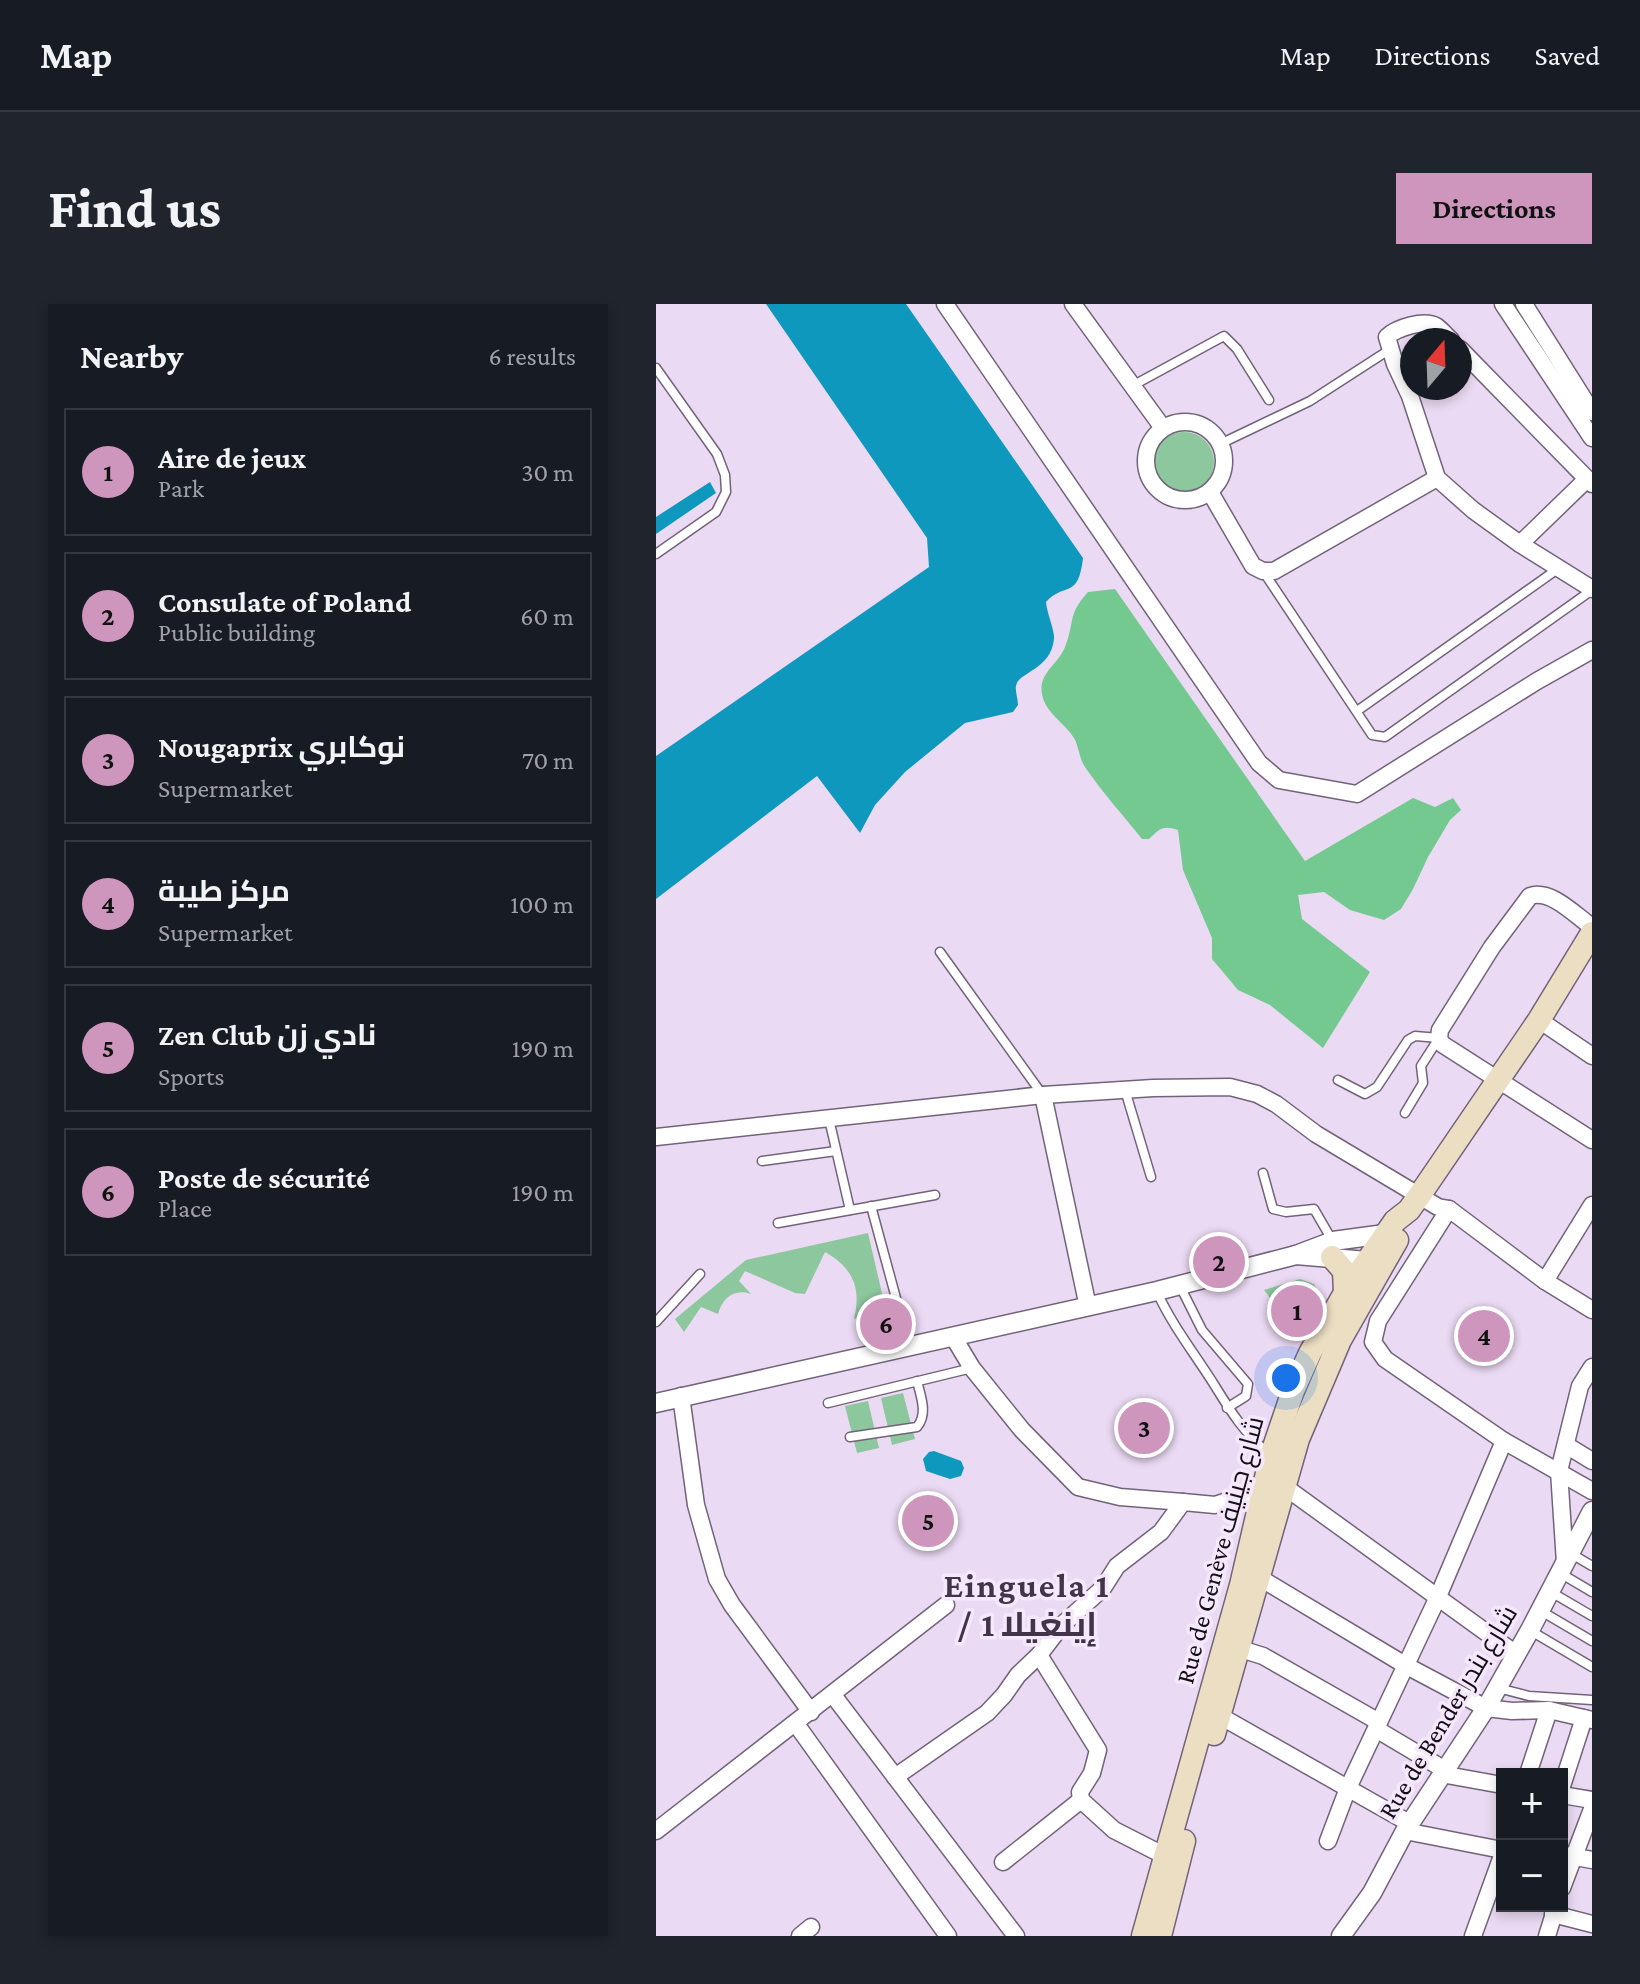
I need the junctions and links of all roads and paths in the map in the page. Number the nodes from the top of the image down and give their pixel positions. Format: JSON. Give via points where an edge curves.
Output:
{"nodes":[{"id":1,"x":945,"y":304,"type":"edge"},
{"id":2,"x":1073,"y":304,"type":"edge"},
{"id":3,"x":1503,"y":304,"type":"edge"},
{"id":4,"x":1524,"y":304,"type":"edge"},
{"id":5,"x":1406,"y":328,"type":"edge"},
{"id":6,"x":1438,"y":328,"type":"edge"},
{"id":7,"x":1400,"y":329,"type":"edge"},
{"id":8,"x":1389,"y":350,"type":"junction"},
{"id":9,"x":1472,"y":361,"type":"edge"},
{"id":10,"x":656,"y":368,"type":"edge"},
{"id":11,"x":1131,"y":386,"type":"junction"},
{"id":12,"x":1269,"y":400,"type":"dead end"},
{"id":13,"x":1592,"y":412,"type":"edge"},
{"id":14,"x":1163,"y":428,"type":"junction"},
{"id":15,"x":1592,"y":438,"type":"edge"},
{"id":16,"x":1220,"y":444,"type":"junction"},
{"id":17,"x":1437,"y":478,"type":"junction"},
{"id":18,"x":1589,"y":482,"type":"edge"},
{"id":19,"x":1210,"y":492,"type":"junction"},
{"id":20,"x":1520,"y":544,"type":"junction"},
{"id":21,"x":656,"y":554,"type":"edge"},
{"id":22,"x":1559,"y":568,"type":"junction"},
{"id":23,"x":1263,"y":571,"type":"junction"},
{"id":24,"x":1592,"y":590,"type":"edge"},
{"id":25,"x":1592,"y":650,"type":"edge"},
{"id":26,"x":1357,"y":711,"type":"junction"},
{"id":27,"x":1592,"y":930,"type":"edge"},
{"id":28,"x":940,"y":952,"type":"dead end"},
{"id":29,"x":1539,"y":1020,"type":"junction"},
{"id":30,"x":1439,"y":1038,"type":"junction"},
{"id":31,"x":1592,"y":1056,"type":"edge"},
{"id":32,"x":1338,"y":1080,"type":"dead end"},
{"id":33,"x":1498,"y":1080,"type":"junction"},
{"id":34,"x":1125,"y":1090,"type":"junction"},
{"id":35,"x":1043,"y":1095,"type":"junction"},
{"id":36,"x":1405,"y":1113,"type":"dead end"},
{"id":37,"x":829,"y":1119,"type":"junction"},
{"id":38,"x":656,"y":1137,"type":"edge"},
{"id":39,"x":1592,"y":1140,"type":"edge"},
{"id":40,"x":836,"y":1151,"type":"junction"},
{"id":41,"x":762,"y":1161,"type":"dead end"},
{"id":42,"x":1263,"y":1173,"type":"dead end"},
{"id":43,"x":1151,"y":1177,"type":"dead end"},
{"id":44,"x":935,"y":1195,"type":"dead end"},
{"id":45,"x":1414,"y":1203,"type":"junction"},
{"id":46,"x":1592,"y":1205,"type":"edge"},
{"id":47,"x":871,"y":1206,"type":"junction"},
{"id":48,"x":1449,"y":1209,"type":"junction"},
{"id":49,"x":850,"y":1210,"type":"junction"},
{"id":50,"x":778,"y":1223,"type":"dead end"},
{"id":51,"x":1332,"y":1249,"type":"junction"},
{"id":52,"x":1380,"y":1250,"type":"junction"},
{"id":53,"x":700,"y":1274,"type":"dead end"},
{"id":54,"x":1545,"y":1281,"type":"junction"},
{"id":55,"x":1180,"y":1285,"type":"junction"},
{"id":56,"x":1157,"y":1291,"type":"junction"},
{"id":57,"x":1345,"y":1293,"type":"junction"},
{"id":58,"x":1088,"y":1307,"type":"junction"},
{"id":59,"x":1592,"y":1310,"type":"edge"},
{"id":60,"x":656,"y":1322,"type":"edge"},
{"id":61,"x":954,"y":1338,"type":"junction"},
{"id":62,"x":909,"y":1347,"type":"junction"},
{"id":63,"x":1592,"y":1367,"type":"edge"},
{"id":64,"x":972,"y":1368,"type":"junction"},
{"id":65,"x":917,"y":1381,"type":"junction"},
{"id":66,"x":681,"y":1396,"type":"junction"},
{"id":67,"x":656,"y":1403,"type":"edge"},
{"id":68,"x":828,"y":1403,"type":"dead end"},
{"id":69,"x":1227,"y":1408,"type":"junction"},
{"id":70,"x":850,"y":1437,"type":"dead end"},
{"id":71,"x":1504,"y":1441,"type":"junction"},
{"id":72,"x":1566,"y":1445,"type":"junction"},
{"id":73,"x":1271,"y":1456,"type":"junction"},
{"id":74,"x":1592,"y":1461,"type":"edge"},
{"id":75,"x":1559,"y":1471,"type":"junction"},
{"id":76,"x":1274,"y":1488,"type":"junction"},
{"id":77,"x":1592,"y":1491,"type":"edge"},
{"id":78,"x":1183,"y":1502,"type":"junction"},
{"id":79,"x":1592,"y":1511,"type":"edge"},
{"id":80,"x":1586,"y":1538,"type":"edge"},
{"id":81,"x":1565,"y":1563,"type":"junction"},
{"id":82,"x":1592,"y":1566,"type":"edge"},
{"id":83,"x":1260,"y":1578,"type":"junction"},
{"id":84,"x":1550,"y":1591,"type":"junction"},
{"id":85,"x":1592,"y":1592,"type":"edge"},
{"id":86,"x":1437,"y":1599,"type":"junction"},
{"id":87,"x":946,"y":1605,"type":"dead end"},
{"id":88,"x":1540,"y":1611,"type":"junction"},
{"id":89,"x":1592,"y":1616,"type":"edge"},
{"id":90,"x":1530,"y":1630,"type":"junction"},
{"id":91,"x":1592,"y":1641,"type":"edge"},
{"id":92,"x":1232,"y":1646,"type":"junction"},
{"id":93,"x":1516,"y":1654,"type":"junction"},
{"id":94,"x":1039,"y":1655,"type":"junction"},
{"id":95,"x":1405,"y":1665,"type":"junction"},
{"id":96,"x":1592,"y":1667,"type":"edge"},
{"id":97,"x":1497,"y":1688,"type":"junction"},
{"id":98,"x":833,"y":1695,"type":"junction"},
{"id":99,"x":1592,"y":1700,"type":"edge"},
{"id":100,"x":1486,"y":1708,"type":"junction"},
{"id":101,"x":1549,"y":1710,"type":"junction"},
{"id":102,"x":811,"y":1712,"type":"junction"},
{"id":103,"x":1220,"y":1716,"type":"junction"},
{"id":104,"x":1588,"y":1719,"type":"edge"},
{"id":105,"x":796,"y":1724,"type":"junction"},
{"id":106,"x":1378,"y":1726,"type":"junction"},
{"id":107,"x":1530,"y":1768,"type":"edge"},
{"id":108,"x":1568,"y":1771,"type":"edge"},
{"id":109,"x":1443,"y":1772,"type":"junction"},
{"id":110,"x":895,"y":1777,"type":"junction"},
{"id":111,"x":1496,"y":1784,"type":"edge"},
{"id":112,"x":1348,"y":1788,"type":"junction"},
{"id":113,"x":1568,"y":1796,"type":"edge"},
{"id":114,"x":1081,"y":1800,"type":"junction"},
{"id":115,"x":1592,"y":1800,"type":"edge"},
{"id":116,"x":1592,"y":1809,"type":"edge"},
{"id":117,"x":657,"y":1827,"type":"edge"},
{"id":118,"x":1408,"y":1828,"type":"junction"},
{"id":119,"x":1328,"y":1841,"type":"dead end"},
{"id":120,"x":1496,"y":1849,"type":"edge"},
{"id":121,"x":1568,"y":1854,"type":"edge"},
{"id":122,"x":1165,"y":1856,"type":"junction"},
{"id":123,"x":1568,"y":1856,"type":"edge"},
{"id":124,"x":1592,"y":1860,"type":"edge"},
{"id":125,"x":1003,"y":1862,"type":"dead end"},
{"id":126,"x":1496,"y":1873,"type":"edge"},
{"id":127,"x":1554,"y":1912,"type":"edge"},
{"id":128,"x":1560,"y":1912,"type":"edge"},
{"id":129,"x":1592,"y":1924,"type":"edge"},
{"id":130,"x":948,"y":1936,"type":"edge"},
{"id":131,"x":1016,"y":1936,"type":"edge"},
{"id":132,"x":1143,"y":1936,"type":"edge"},
{"id":133,"x":1160,"y":1936,"type":"edge"},
{"id":134,"x":1341,"y":1936,"type":"edge"},
{"id":135,"x":1473,"y":1936,"type":"edge"},
{"id":136,"x":1547,"y":1936,"type":"edge"}],
"edges":[{"from":1,"to":25,"type":"street","via":[[1259,763],[1279,780],[1357,794]]},
{"from":2,"to":11,"type":"street"},
{"from":3,"to":15,"type":"street"},
{"from":4,"to":13,"type":"street"},
{"from":5,"to":6,"type":"street","via":[[1427,323]]},
{"from":7,"to":8,"type":"street","via":[[1387,337]]},
{"from":8,"to":16,"type":"lane","via":[[1310,401]]},
{"from":8,"to":17,"type":"street"},
{"from":9,"to":18,"type":"street"},
{"from":10,"to":21,"type":"lane","via":[[717,454],[726,492],[716,512]]},
{"from":11,"to":12,"type":"lane","via":[[1224,336]]},
{"from":11,"to":14,"type":"street"},
{"from":14,"to":16,"type":"street","via":[[1202,425]]},
{"from":14,"to":19,"type":"street","via":[[1147,447],[1147,473],[1153,484],[1186,501]]},
{"from":16,"to":19,"type":"street","via":[[1224,470]]},
{"from":17,"to":20,"type":"street"},
{"from":17,"to":23,"type":"street","via":[[1274,571]]},
{"from":18,"to":20,"type":"street"},
{"from":19,"to":23,"type":"street","via":[[1253,566]]},
{"from":20,"to":22,"type":"street"},
{"from":22,"to":24,"type":"street"},
{"from":22,"to":26,"type":"lane"},
{"from":23,"to":26,"type":"lane"},
{"from":24,"to":26,"type":"lane","via":[[1385,737],[1372,735]]},
{"from":27,"to":29,"type":"main road","name":"Rue de Genève شارع جينيف"},
{"from":27,"to":30,"type":"street","via":[[1548,896],[1530,896],[1492,947]]},
{"from":28,"to":35,"type":"lane"},
{"from":29,"to":31,"type":"street"},
{"from":29,"to":33,"type":"main road","name":"Rue de Genève شارع جينيف"},
{"from":30,"to":32,"type":"lane","via":[[1408,1040],[1372,1092],[1358,1092]]},
{"from":30,"to":33,"type":"street"},
{"from":30,"to":36,"type":"lane","via":[[1421,1066],[1423,1083]]},
{"from":33,"to":39,"type":"street"},
{"from":33,"to":45,"type":"main road","name":"Rue de Genève شارع جينيف"},
{"from":34,"to":35,"type":"street"},
{"from":34,"to":43,"type":"lane"},
{"from":34,"to":45,"type":"street","via":[[1230,1087],[1257,1094]]},
{"from":35,"to":37,"type":"street"},
{"from":35,"to":58,"type":"street"},
{"from":37,"to":38,"type":"street"},
{"from":37,"to":40,"type":"lane"},
{"from":40,"to":41,"type":"lane"},
{"from":40,"to":49,"type":"lane"},
{"from":42,"to":51,"type":"lane","via":[[1273,1209],[1314,1209]]},
{"from":44,"to":47,"type":"lane"},
{"from":45,"to":48,"type":"street"},
{"from":45,"to":52,"type":"main road","name":"Rue de Genève شارع جينيف","via":[[1395,1221]]},
{"from":46,"to":54,"type":"street"},
{"from":47,"to":49,"type":"lane"},
{"from":47,"to":62,"type":"lane"},
{"from":48,"to":54,"type":"street"},
{"from":48,"to":71,"type":"street","via":[[1378,1321],[1373,1342],[1385,1359]]},
{"from":49,"to":50,"type":"lane"},
{"from":51,"to":52,"type":"street"},
{"from":51,"to":52,"type":"street"},
{"from":51,"to":55,"type":"street"},
{"from":51,"to":57,"type":"main road","via":[[1344,1271]]},
{"from":52,"to":57,"type":"main road","name":"Rue de Genève شارع جينيف"},
{"from":52,"to":76,"type":"main road","name":"Rue de Genève شارع جينيف"},
{"from":53,"to":60,"type":"lane"},
{"from":54,"to":59,"type":"street"},
{"from":55,"to":56,"type":"street"},
{"from":55,"to":69,"type":"lane","via":[[1202,1330],[1248,1384],[1246,1396]]},
{"from":56,"to":58,"type":"street"},
{"from":56,"to":69,"type":"lane"},
{"from":57,"to":73,"type":"main road","name":"Rue de Genève شارع جينيف","via":[[1304,1366]]},
{"from":58,"to":61,"type":"street"},
{"from":61,"to":62,"type":"street"},
{"from":61,"to":64,"type":"street"},
{"from":62,"to":66,"type":"street"},
{"from":63,"to":72,"type":"street","via":[[1580,1386]]},
{"from":64,"to":65,"type":"lane"},
{"from":64,"to":78,"type":"street","via":[[1078,1487]]},
{"from":65,"to":68,"type":"lane"},
{"from":65,"to":70,"type":"lane","via":[[924,1412],[917,1427]]},
{"from":66,"to":67,"type":"street"},
{"from":66,"to":102,"type":"street","via":[[696,1505],[717,1579]]},
{"from":69,"to":73,"type":"lane"},
{"from":71,"to":75,"type":"street"},
{"from":71,"to":86,"type":"street"},
{"from":72,"to":74,"type":"street"},
{"from":72,"to":75,"type":"street"},
{"from":73,"to":76,"type":"main road","name":"Rue de Genève شارع جينيف"},
{"from":75,"to":77,"type":"street"},
{"from":75,"to":81,"type":"street"},
{"from":76,"to":78,"type":"street","via":[[1215,1505]]},
{"from":76,"to":83,"type":"main road","name":"Rue de Genève شارع جينيف"},
{"from":76,"to":86,"type":"street"},
{"from":76,"to":92,"type":"main road","name":"Rue de Genève شارع جينيف","via":[[1241,1585]]},
{"from":78,"to":94,"type":"street","via":[[1161,1532],[1117,1566]]},
{"from":79,"to":80,"type":"street","name":"Rue de Bender شارع بندر"},
{"from":80,"to":81,"type":"street","name":"Rue de Bender شارع بندر"},
{"from":81,"to":82,"type":"lane"},
{"from":81,"to":84,"type":"street","name":"Rue de Bender شارع بندر"},
{"from":81,"to":85,"type":"lane"},
{"from":83,"to":92,"type":"main road","name":"Rue de Genève شارع جينيف"},
{"from":83,"to":95,"type":"street"},
{"from":84,"to":88,"type":"street","name":"Rue de Bender شارع بندر"},
{"from":84,"to":89,"type":"lane"},
{"from":86,"to":93,"type":"street"},
{"from":86,"to":95,"type":"street"},
{"from":87,"to":98,"type":"street"},
{"from":88,"to":90,"type":"street","name":"Rue de Bender شارع بندر"},
{"from":88,"to":91,"type":"lane"},
{"from":90,"to":93,"type":"street","name":"Rue de Bender شارع بندر"},
{"from":90,"to":96,"type":"lane"},
{"from":92,"to":103,"type":"main road","name":"Rue de Genève شارع جينيف"},
{"from":92,"to":106,"type":"street","via":[[1263,1656]]},
{"from":92,"to":122,"type":"main road","name":"Rue de Genève شارع جينيف"},
{"from":93,"to":97,"type":"street","name":"Rue de Bender شارع بندر"},
{"from":94,"to":110,"type":"street","via":[[987,1713]]},
{"from":94,"to":114,"type":"street","via":[[1098,1750]]},
{"from":95,"to":100,"type":"street"},
{"from":95,"to":106,"type":"street"},
{"from":97,"to":99,"type":"lane"},
{"from":97,"to":100,"type":"street","name":"Rue de Bender شارع بندر"},
{"from":98,"to":102,"type":"street"},
{"from":98,"to":110,"type":"street"},
{"from":100,"to":101,"type":"street"},
{"from":100,"to":109,"type":"street","name":"Rue de Bender شارع بندر"},
{"from":101,"to":104,"type":"street"},
{"from":101,"to":107,"type":"street"},
{"from":102,"to":105,"type":"street"},
{"from":103,"to":112,"type":"street"},
{"from":103,"to":133,"type":"main road","name":"Rue de Genève شارع جينيف"},
{"from":104,"to":108,"type":"street"},
{"from":105,"to":117,"type":"street"},
{"from":105,"to":130,"type":"street"},
{"from":106,"to":109,"type":"street"},
{"from":106,"to":112,"type":"street"},
{"from":109,"to":111,"type":"street"},
{"from":109,"to":118,"type":"street","name":"Rue de Bender شارع بندر"},
{"from":110,"to":131,"type":"street"},
{"from":112,"to":118,"type":"street"},
{"from":112,"to":119,"type":"street"},
{"from":113,"to":115,"type":"street"},
{"from":114,"to":122,"type":"street","via":[[1114,1830]]},
{"from":114,"to":125,"type":"street"},
{"from":116,"to":121,"type":"street"},
{"from":118,"to":120,"type":"street"},
{"from":118,"to":134,"type":"street","name":"Rue de Bender شارع بندر"},
{"from":122,"to":132,"type":"main road","name":"Rue de Genève شارع جينيف"},
{"from":123,"to":124,"type":"street"},
{"from":126,"to":135,"type":"street"},
{"from":127,"to":136,"type":"street"},
{"from":128,"to":129,"type":"street"}]}
